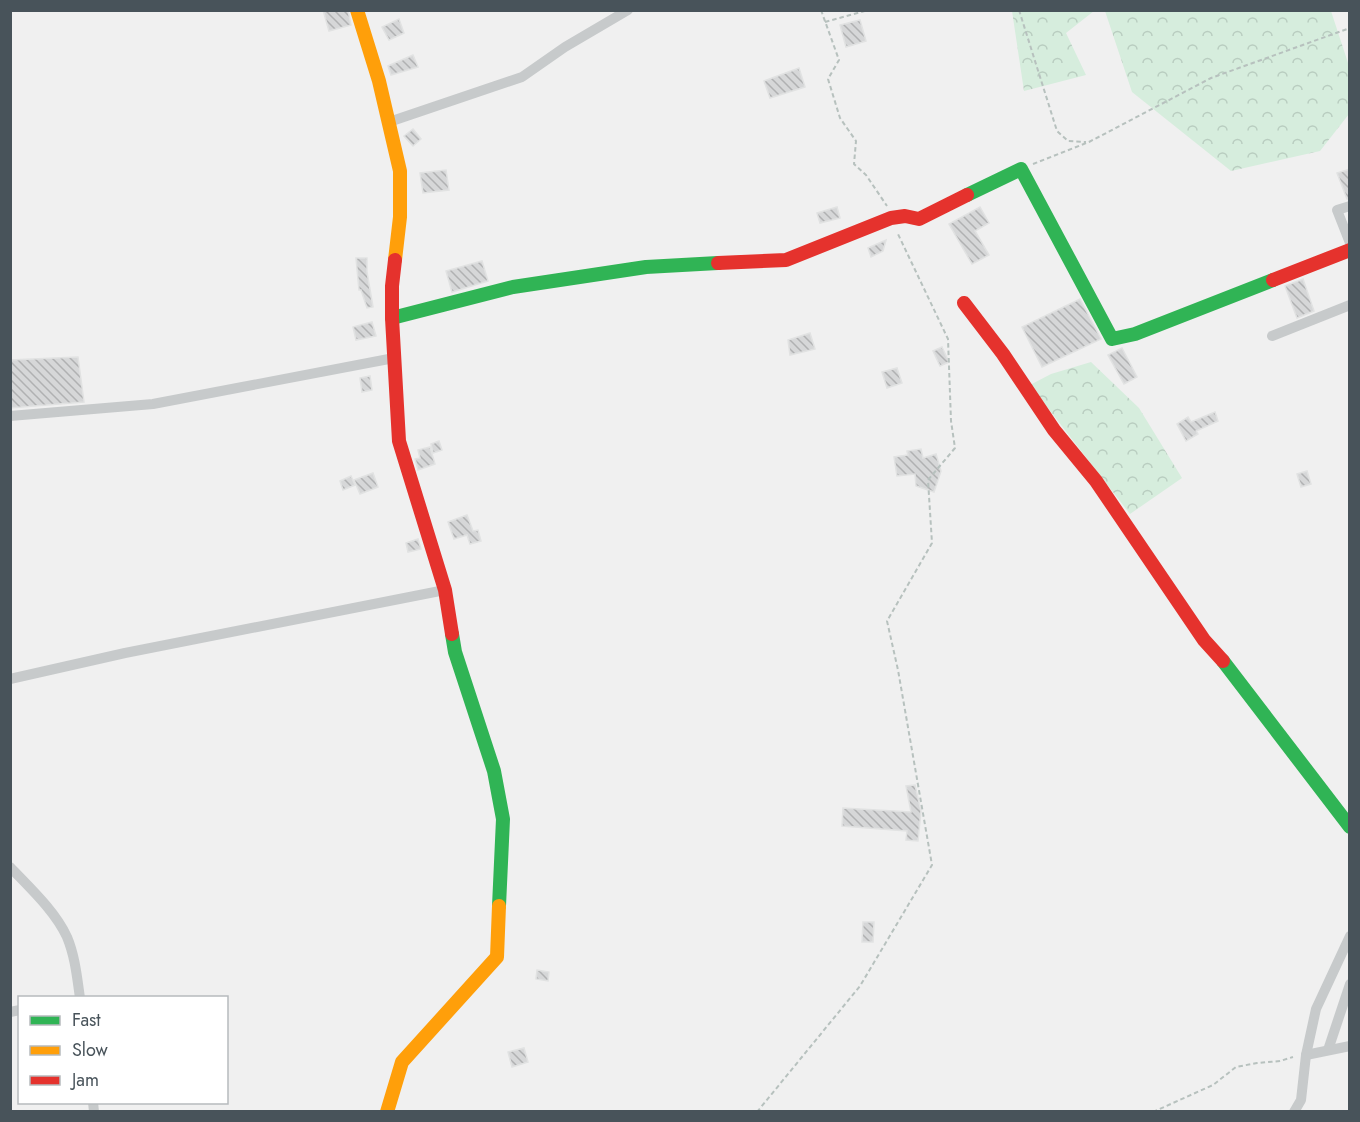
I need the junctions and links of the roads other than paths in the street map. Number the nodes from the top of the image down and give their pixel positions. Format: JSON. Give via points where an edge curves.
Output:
{"nodes":[{"id":1,"x":357,"y":10,"type":"edge"},
{"id":2,"x":628,"y":10,"type":"edge"},
{"id":3,"x":388,"y":122,"type":"junction"},
{"id":4,"x":1350,"y":206,"type":"edge"},
{"id":5,"x":1350,"y":243,"type":"edge"},
{"id":6,"x":1350,"y":250,"type":"edge"},
{"id":7,"x":964,"y":303,"type":"dead end"},
{"id":8,"x":1350,"y":305,"type":"edge"},
{"id":9,"x":392,"y":318,"type":"junction"},
{"id":10,"x":1272,"y":336,"type":"dead end"},
{"id":11,"x":394,"y":358,"type":"junction"},
{"id":12,"x":10,"y":416,"type":"edge"},
{"id":13,"x":445,"y":590,"type":"junction"},
{"id":14,"x":10,"y":679,"type":"edge"},
{"id":15,"x":1345,"y":815,"type":"edge"},
{"id":16,"x":1350,"y":827,"type":"edge"},
{"id":17,"x":10,"y":867,"type":"edge"},
{"id":18,"x":1350,"y":936,"type":"edge"},
{"id":19,"x":1349,"y":989,"type":"edge"},
{"id":20,"x":78,"y":996,"type":"edge"},
{"id":21,"x":1350,"y":1046,"type":"edge"},
{"id":22,"x":1328,"y":1050,"type":"junction"},
{"id":23,"x":1306,"y":1054,"type":"junction"},
{"id":24,"x":387,"y":1112,"type":"edge"},
{"id":25,"x":1294,"y":1112,"type":"edge"}],
"edges":[{"from":1,"to":3,"type":"street"},
{"from":2,"to":3,"type":"street","via":[[522,77]]},
{"from":3,"to":9,"type":"street","via":[[400,171]]},
{"from":4,"to":5,"type":"street","via":[[1337,210]]},
{"from":6,"to":9,"type":"street","via":[[1135,334],[1112,339],[1021,169],[919,219],[891,218],[786,260],[646,267],[513,286]]},
{"from":7,"to":15,"type":"street","via":[[1054,430],[1096,481],[1204,640]]},
{"from":8,"to":10,"type":"street"},
{"from":9,"to":11,"type":"street"},
{"from":11,"to":12,"type":"street","via":[[153,404]]},
{"from":11,"to":13,"type":"street","via":[[399,441]]},
{"from":13,"to":14,"type":"street"},
{"from":13,"to":24,"type":"street","via":[[455,652],[494,771],[503,819],[496,957],[402,1062]]},
{"from":15,"to":16,"type":"street"},
{"from":17,"to":20,"type":"street","via":[[48,908],[67,936],[76,968]]},
{"from":18,"to":23,"type":"street","via":[[1316,1009]]},
{"from":19,"to":22,"type":"street"},
{"from":21,"to":22,"type":"street"},
{"from":22,"to":23,"type":"street"},
{"from":23,"to":25,"type":"street","via":[[1301,1100]]}]}
